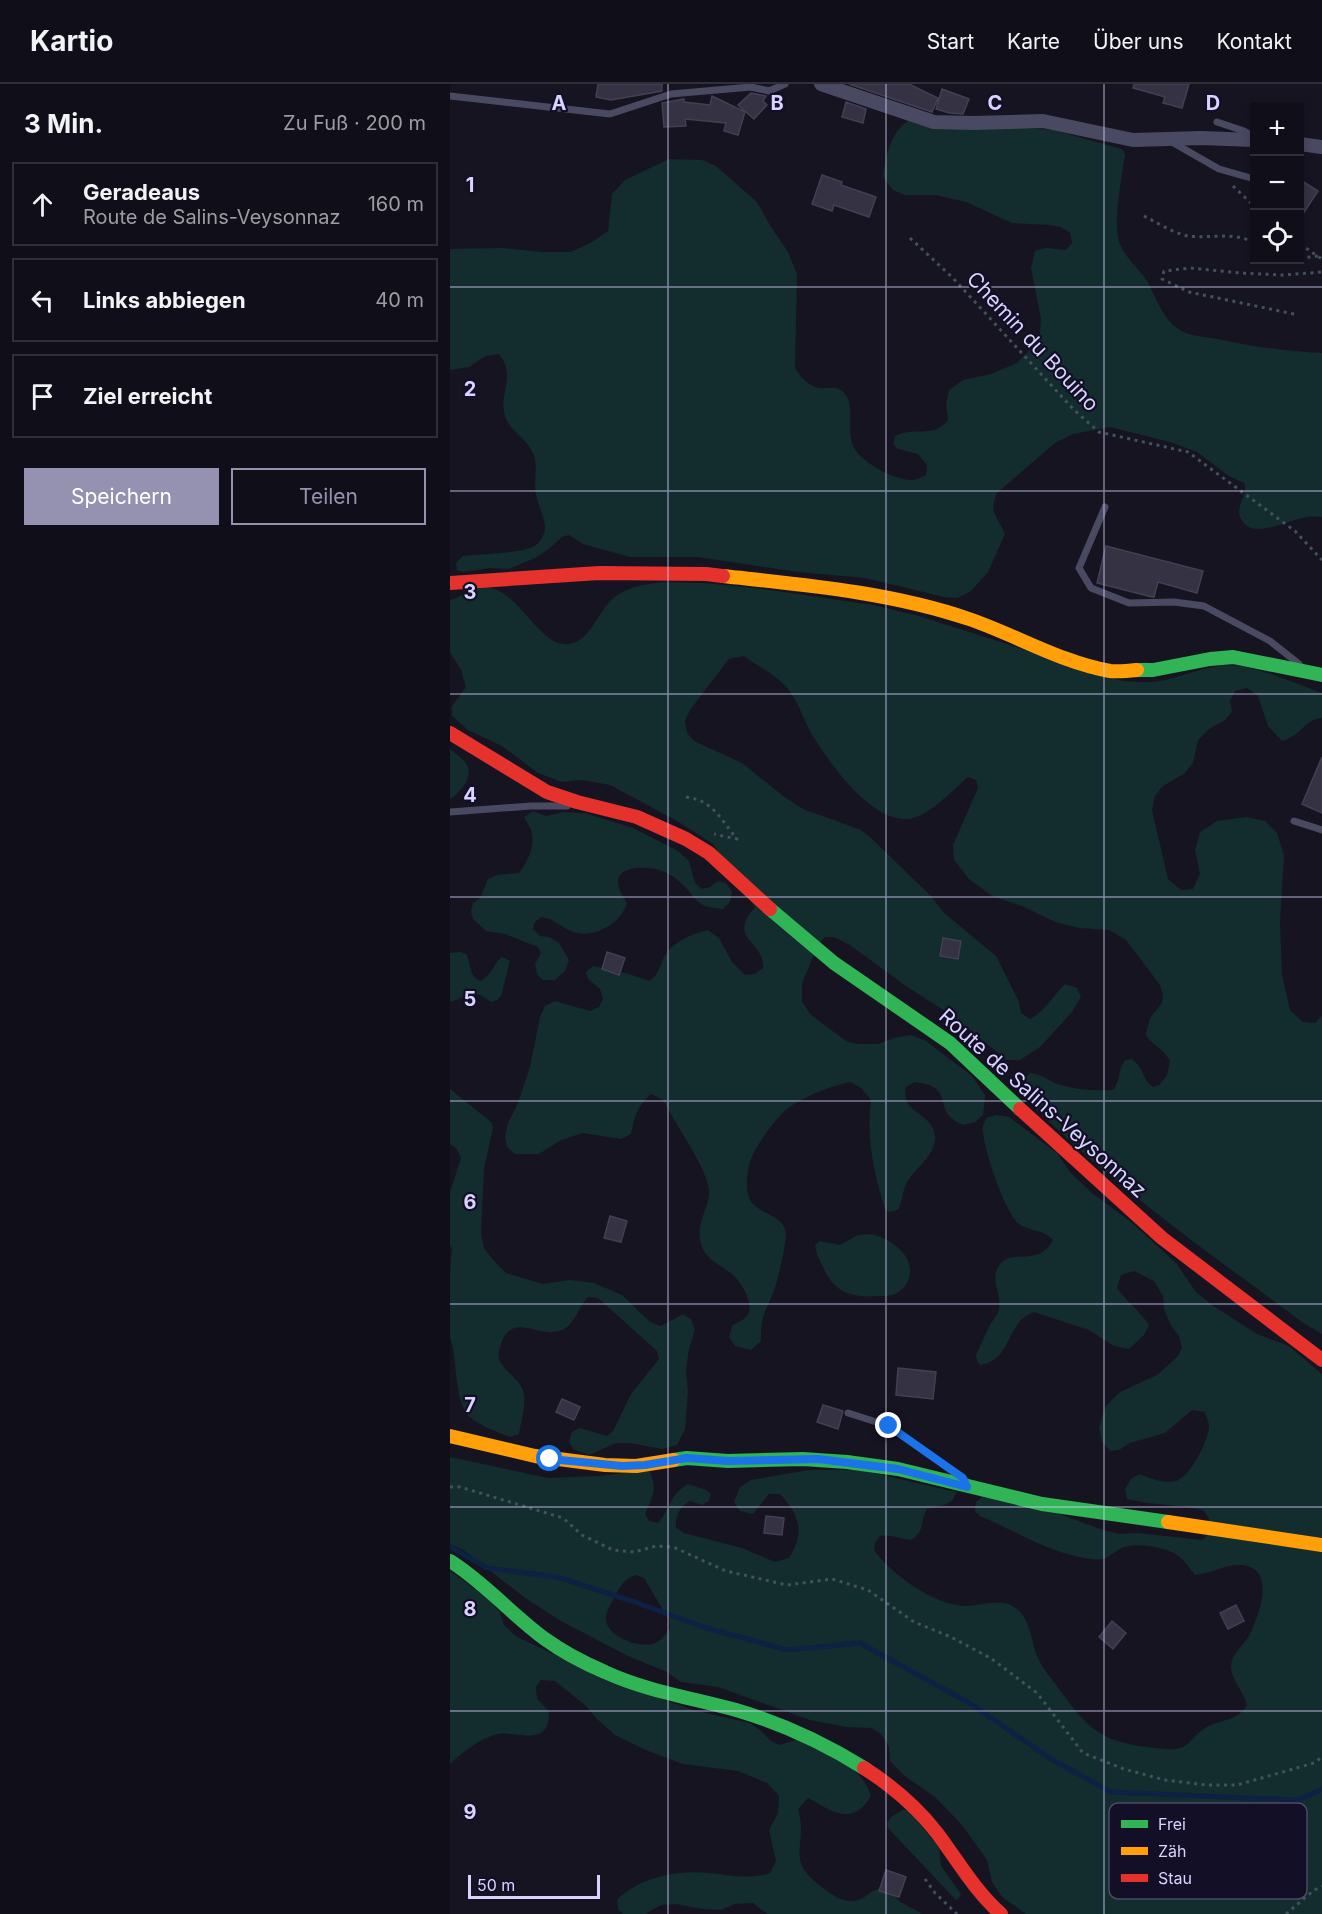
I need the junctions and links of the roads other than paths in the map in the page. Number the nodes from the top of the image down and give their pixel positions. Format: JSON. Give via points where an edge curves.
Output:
{"nodes":[{"id":1,"x":785,"y":84,"type":"edge"},
{"id":2,"x":821,"y":84,"type":"edge"},
{"id":3,"x":450,"y":96,"type":"edge"},
{"id":4,"x":1217,"y":122,"type":"dead end"},
{"id":5,"x":1250,"y":136,"type":"edge"},
{"id":6,"x":1250,"y":138,"type":"edge"},
{"id":7,"x":1167,"y":139,"type":"junction"},
{"id":8,"x":1304,"y":145,"type":"edge"},
{"id":9,"x":1322,"y":147,"type":"edge"},
{"id":10,"x":1250,"y":178,"type":"edge"},
{"id":11,"x":1104,"y":507,"type":"dead end"},
{"id":12,"x":450,"y":583,"type":"edge"},
{"id":13,"x":1303,"y":670,"type":"junction"},
{"id":14,"x":1322,"y":675,"type":"edge"},
{"id":15,"x":450,"y":733,"type":"edge"},
{"id":16,"x":577,"y":802,"type":"junction"},
{"id":17,"x":450,"y":812,"type":"edge"},
{"id":18,"x":1294,"y":821,"type":"dead end"},
{"id":19,"x":1322,"y":830,"type":"edge"},
{"id":20,"x":1322,"y":1360,"type":"edge"},
{"id":21,"x":848,"y":1413,"type":"dead end"},
{"id":22,"x":450,"y":1436,"type":"edge"},
{"id":23,"x":967,"y":1487,"type":"junction"},
{"id":24,"x":1322,"y":1545,"type":"edge"},
{"id":25,"x":450,"y":1561,"type":"edge"},
{"id":26,"x":1001,"y":1914,"type":"edge"}],
"edges":[{"from":1,"to":3,"type":"lane","via":[[769,91],[751,87],[671,94],[610,114]]},
{"from":2,"to":7,"type":"street","via":[[934,122],[1043,121],[1133,140]]},
{"from":4,"to":5,"type":"lane"},
{"from":6,"to":7,"type":"street"},
{"from":7,"to":10,"type":"lane","via":[[1219,169]]},
{"from":8,"to":9,"type":"street"},
{"from":11,"to":13,"type":"lane","via":[[1080,568],[1091,588],[1129,603],[1204,606],[1270,641]]},
{"from":12,"to":13,"type":"street","via":[[599,573],[706,574],[905,601],[969,619],[1058,656],[1112,671],[1154,670],[1233,657]]},
{"from":13,"to":14,"type":"street"},
{"from":15,"to":16,"type":"street","name":"Route de Salins-Veysonnaz","via":[[534,786]]},
{"from":16,"to":17,"type":"lane","via":[[565,807]]},
{"from":16,"to":20,"type":"street","name":"Route de Salins-Veysonnaz","via":[[658,825],[709,853],[834,963],[950,1043],[1162,1238]]},
{"from":18,"to":19,"type":"lane"},
{"from":21,"to":23,"type":"lane","via":[[889,1426],[963,1478]]},
{"from":22,"to":23,"type":"street","via":[[550,1459],[605,1465],[636,1466],[687,1458],[818,1459],[898,1469]]},
{"from":23,"to":24,"type":"street","via":[[1042,1504]]},
{"from":25,"to":26,"type":"street","via":[[488,1587],[551,1643],[602,1671],[638,1685],[781,1725],[861,1766],[919,1812],[973,1887]]}]}
